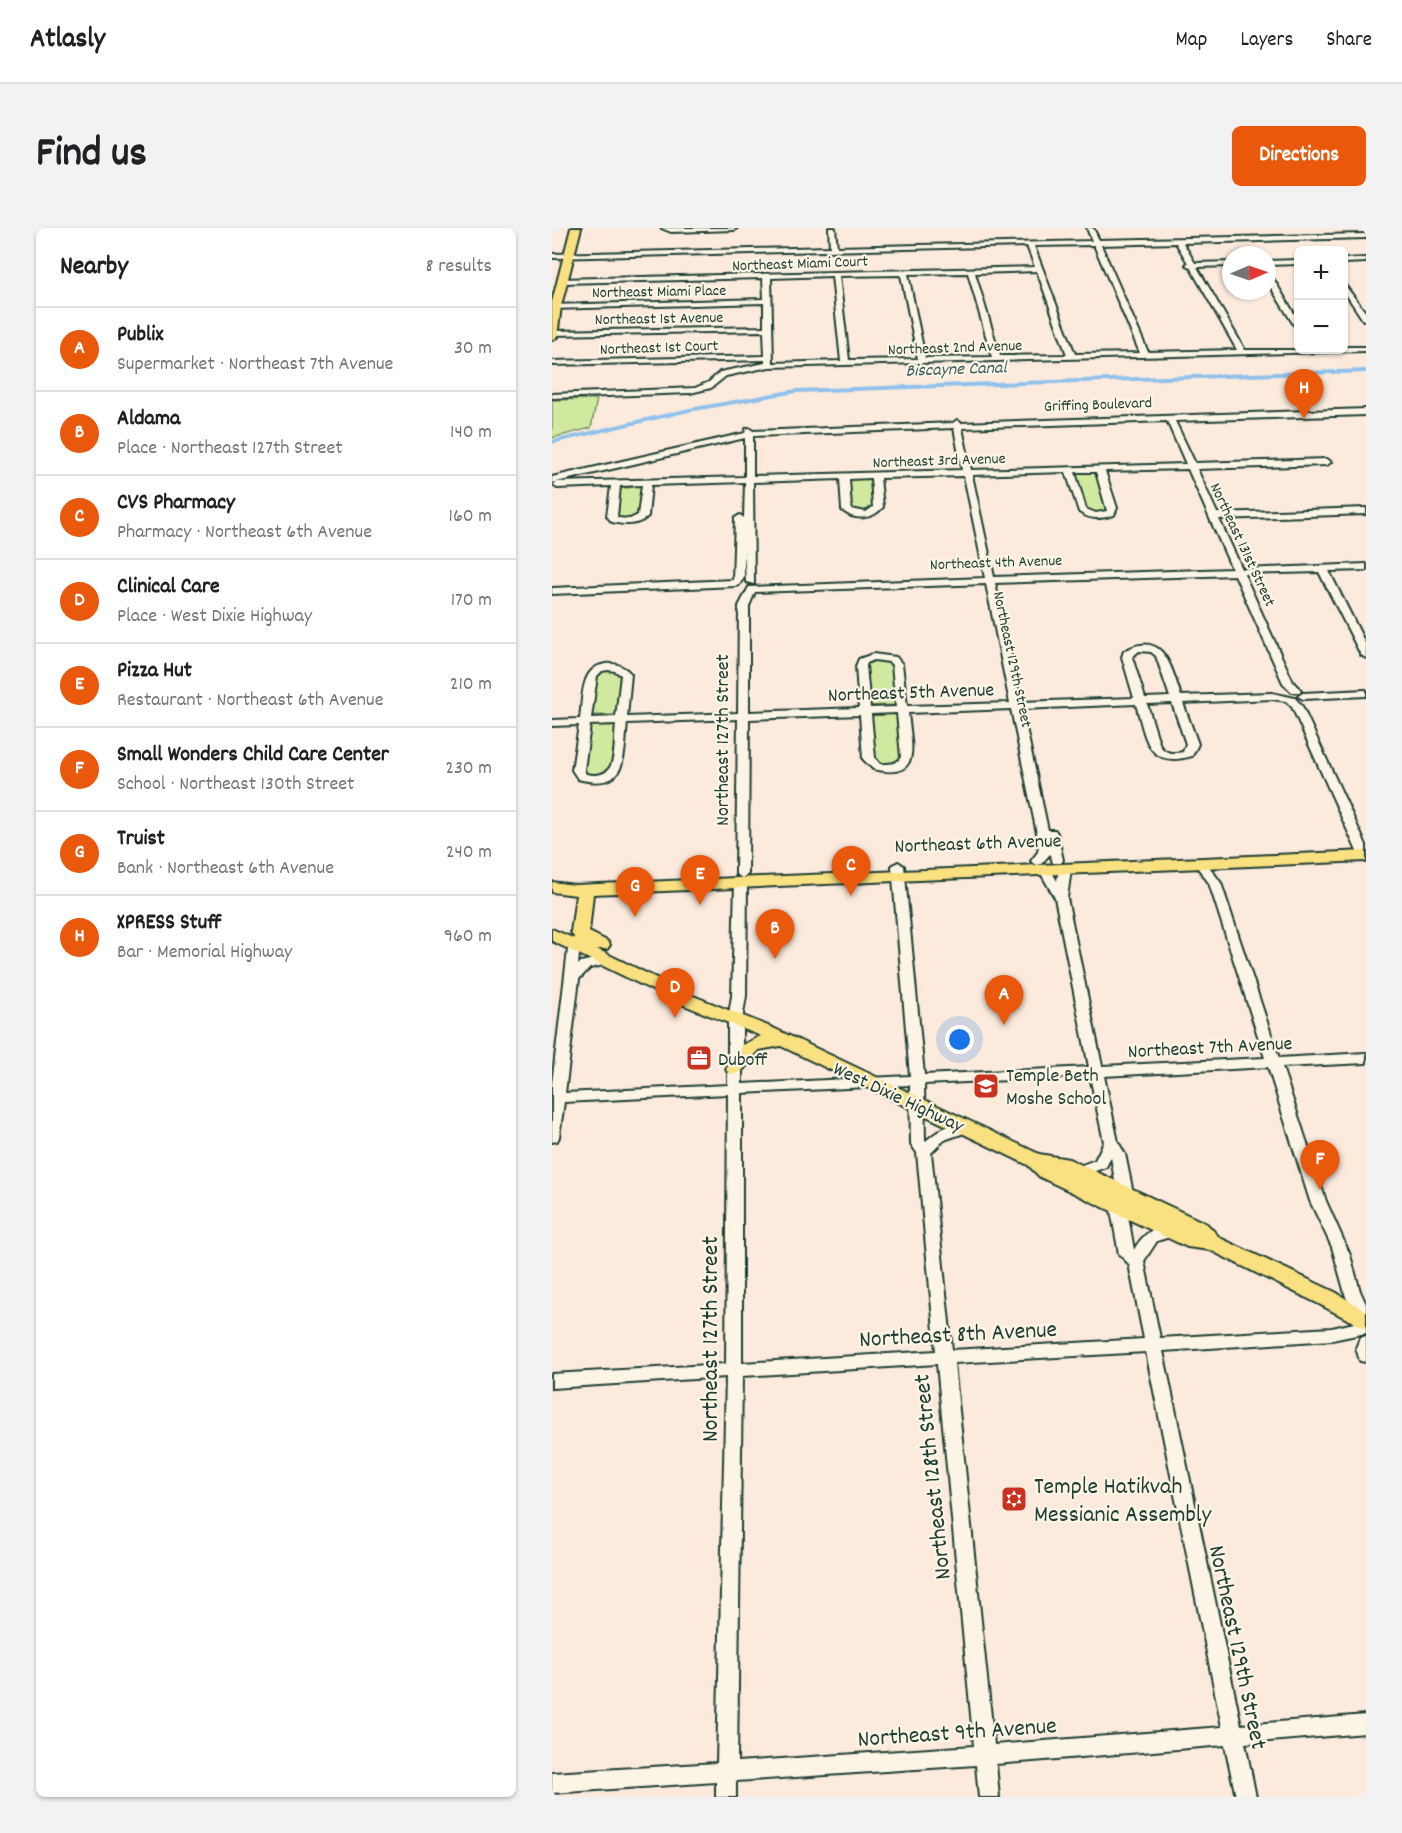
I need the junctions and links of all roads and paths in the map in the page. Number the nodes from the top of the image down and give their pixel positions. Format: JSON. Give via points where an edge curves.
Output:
{"nodes":[{"id":1,"x":576,"y":228,"type":"edge"},
{"id":2,"x":664,"y":228,"type":"edge"},
{"id":3,"x":734,"y":228,"type":"edge"},
{"id":4,"x":832,"y":228,"type":"edge"},
{"id":5,"x":1090,"y":228,"type":"edge"},
{"id":6,"x":1366,"y":236,"type":"edge"},
{"id":7,"x":1178,"y":240,"type":"junction"},
{"id":8,"x":1097,"y":243,"type":"junction"},
{"id":9,"x":1030,"y":244,"type":"junction"},
{"id":10,"x":834,"y":249,"type":"junction"},
{"id":11,"x":804,"y":250,"type":"junction"},
{"id":12,"x":552,"y":256,"type":"edge"},
{"id":13,"x":569,"y":256,"type":"junction"},
{"id":14,"x":1366,"y":260,"type":"edge"},
{"id":15,"x":1348,"y":261,"type":"edge"},
{"id":16,"x":1294,"y":262,"type":"edge"},
{"id":17,"x":1276,"y":263,"type":"edge"},
{"id":18,"x":1222,"y":264,"type":"edge"},
{"id":19,"x":1191,"y":265,"type":"junction"},
{"id":20,"x":1039,"y":269,"type":"junction"},
{"id":21,"x":970,"y":271,"type":"junction"},
{"id":22,"x":904,"y":272,"type":"junction"},
{"id":23,"x":835,"y":274,"type":"junction"},
{"id":24,"x":804,"y":275,"type":"junction"},
{"id":25,"x":767,"y":276,"type":"junction"},
{"id":26,"x":562,"y":281,"type":"junction"},
{"id":27,"x":1276,"y":289,"type":"edge"},
{"id":28,"x":1348,"y":292,"type":"edge"},
{"id":29,"x":767,"y":301,"type":"junction"},
{"id":30,"x":554,"y":306,"type":"edge"},
{"id":31,"x":1294,"y":317,"type":"edge"},
{"id":32,"x":1366,"y":318,"type":"edge"},
{"id":33,"x":767,"y":329,"type":"junction"},
{"id":34,"x":552,"y":334,"type":"edge"},
{"id":35,"x":1348,"y":349,"type":"edge"},
{"id":36,"x":1366,"y":349,"type":"edge"},
{"id":37,"x":1294,"y":351,"type":"edge"},
{"id":38,"x":1243,"y":353,"type":"junction"},
{"id":39,"x":1145,"y":355,"type":"junction"},
{"id":40,"x":1072,"y":357,"type":"junction"},
{"id":41,"x":726,"y":359,"type":"junction"},
{"id":42,"x":997,"y":359,"type":"junction"},
{"id":43,"x":922,"y":361,"type":"junction"},
{"id":44,"x":768,"y":362,"type":"junction"},
{"id":45,"x":552,"y":363,"type":"edge"},
{"id":46,"x":845,"y":364,"type":"junction"},
{"id":47,"x":723,"y":374,"type":"junction"},
{"id":48,"x":552,"y":396,"type":"edge"},
{"id":49,"x":1366,"y":412,"type":"edge"},
{"id":50,"x":1170,"y":418,"type":"junction"},
{"id":51,"x":961,"y":424,"type":"junction"},
{"id":52,"x":745,"y":433,"type":"junction"},
{"id":53,"x":1327,"y":462,"type":"dead end"},
{"id":54,"x":1191,"y":466,"type":"junction"},
{"id":55,"x":1100,"y":469,"type":"junction"},
{"id":56,"x":1070,"y":470,"type":"junction"},
{"id":57,"x":971,"y":472,"type":"junction"},
{"id":58,"x":875,"y":476,"type":"junction"},
{"id":59,"x":844,"y":477,"type":"junction"},
{"id":60,"x":552,"y":478,"type":"edge"},
{"id":61,"x":745,"y":480,"type":"junction"},
{"id":62,"x":616,"y":483,"type":"junction"},
{"id":63,"x":647,"y":483,"type":"junction"},
{"id":64,"x":552,"y":485,"type":"edge"},
{"id":65,"x":1366,"y":511,"type":"edge"},
{"id":66,"x":1212,"y":516,"type":"junction"},
{"id":67,"x":1366,"y":567,"type":"edge"},
{"id":68,"x":1323,"y":569,"type":"junction"},
{"id":69,"x":1240,"y":572,"type":"junction"},
{"id":70,"x":993,"y":578,"type":"junction"},
{"id":71,"x":752,"y":586,"type":"junction"},
{"id":72,"x":736,"y":587,"type":"junction"},
{"id":73,"x":552,"y":593,"type":"edge"},
{"id":74,"x":744,"y":606,"type":"junction"},
{"id":75,"x":1366,"y":655,"type":"edge"},
{"id":76,"x":1366,"y":693,"type":"edge"},
{"id":77,"x":1293,"y":695,"type":"junction"},
{"id":78,"x":1177,"y":699,"type":"junction"},
{"id":79,"x":1141,"y":700,"type":"junction"},
{"id":80,"x":1020,"y":705,"type":"junction"},
{"id":81,"x":902,"y":710,"type":"junction"},
{"id":82,"x":865,"y":711,"type":"junction"},
{"id":83,"x":742,"y":716,"type":"junction"},
{"id":84,"x":622,"y":720,"type":"junction"},
{"id":85,"x":585,"y":722,"type":"junction"},
{"id":86,"x":552,"y":723,"type":"edge"},
{"id":87,"x":1365,"y":853,"type":"edge"},
{"id":88,"x":1225,"y":862,"type":"junction"},
{"id":89,"x":1201,"y":864,"type":"junction"},
{"id":90,"x":1051,"y":865,"type":"junction"},
{"id":91,"x":898,"y":871,"type":"junction"},
{"id":92,"x":741,"y":878,"type":"junction"},
{"id":93,"x":1215,"y":884,"type":"junction"},
{"id":94,"x":554,"y":887,"type":"edge"},
{"id":95,"x":585,"y":889,"type":"junction"},
{"id":96,"x":1061,"y":898,"type":"junction"},
{"id":97,"x":552,"y":934,"type":"edge"},
{"id":98,"x":577,"y":939,"type":"junction"},
{"id":99,"x":608,"y":960,"type":"junction"},
{"id":100,"x":573,"y":978,"type":"junction"},
{"id":101,"x":736,"y":1015,"type":"junction"},
{"id":102,"x":784,"y":1040,"type":"junction"},
{"id":103,"x":1366,"y":1058,"type":"edge"},
{"id":104,"x":1274,"y":1062,"type":"junction"},
{"id":105,"x":735,"y":1069,"type":"junction"},
{"id":106,"x":1096,"y":1071,"type":"junction"},
{"id":107,"x":917,"y":1080,"type":"junction"},
{"id":108,"x":870,"y":1083,"type":"junction"},
{"id":109,"x":735,"y":1089,"type":"junction"},
{"id":110,"x":555,"y":1098,"type":"edge"},
{"id":111,"x":916,"y":1104,"type":"junction"},
{"id":112,"x":965,"y":1127,"type":"junction"},
{"id":113,"x":552,"y":1137,"type":"edge"},
{"id":114,"x":1111,"y":1142,"type":"junction"},
{"id":115,"x":924,"y":1152,"type":"junction"},
{"id":116,"x":1035,"y":1160,"type":"junction"},
{"id":117,"x":1079,"y":1172,"type":"junction"},
{"id":118,"x":1121,"y":1199,"type":"junction"},
{"id":119,"x":1171,"y":1231,"type":"junction"},
{"id":120,"x":1213,"y":1243,"type":"junction"},
{"id":121,"x":1136,"y":1261,"type":"junction"},
{"id":122,"x":1366,"y":1318,"type":"edge"},
{"id":123,"x":1366,"y":1327,"type":"edge"},
{"id":124,"x":1366,"y":1342,"type":"edge"},
{"id":125,"x":1153,"y":1346,"type":"junction"},
{"id":126,"x":1366,"y":1356,"type":"edge"},
{"id":127,"x":944,"y":1358,"type":"junction"},
{"id":128,"x":734,"y":1371,"type":"junction"},
{"id":129,"x":552,"y":1381,"type":"edge"},
{"id":130,"x":1366,"y":1724,"type":"edge"},
{"id":131,"x":1233,"y":1735,"type":"junction"},
{"id":132,"x":985,"y":1755,"type":"junction"},
{"id":133,"x":727,"y":1773,"type":"junction"},
{"id":134,"x":552,"y":1783,"type":"edge"},
{"id":135,"x":726,"y":1797,"type":"edge"},
{"id":136,"x":989,"y":1797,"type":"edge"},
{"id":137,"x":1246,"y":1797,"type":"edge"}],
"edges":[{"from":1,"to":13,"type":"main road"},
{"from":2,"to":3,"type":"street"},
{"from":4,"to":10,"type":"street"},
{"from":5,"to":8,"type":"street"},
{"from":6,"to":7,"type":"street"},
{"from":7,"to":8,"type":"street"},
{"from":7,"to":19,"type":"street"},
{"from":8,"to":9,"type":"street"},
{"from":8,"to":39,"type":"street"},
{"from":9,"to":10,"type":"street"},
{"from":9,"to":20,"type":"street"},
{"from":10,"to":11,"type":"street"},
{"from":11,"to":13,"type":"street"},
{"from":11,"to":24,"type":"street"},
{"from":12,"to":13,"type":"street"},
{"from":13,"to":26,"type":"main road"},
{"from":14,"to":15,"type":"street"},
{"from":16,"to":17,"type":"street"},
{"from":18,"to":19,"type":"street"},
{"from":19,"to":38,"type":"street"},
{"from":20,"to":21,"type":"street","name":"Northeast Miami Court"},
{"from":20,"to":40,"type":"street"},
{"from":21,"to":22,"type":"street","name":"Northeast Miami Court"},
{"from":21,"to":42,"type":"street"},
{"from":22,"to":23,"type":"street","name":"Northeast Miami Court"},
{"from":22,"to":43,"type":"street"},
{"from":23,"to":24,"type":"street","name":"Northeast Miami Court"},
{"from":23,"to":46,"type":"street"},
{"from":24,"to":25,"type":"street","name":"Northeast Miami Court"},
{"from":25,"to":26,"type":"street","name":"Northeast Miami Court"},
{"from":25,"to":29,"type":"street"},
{"from":26,"to":30,"type":"main road"},
{"from":27,"to":31,"type":"street"},
{"from":28,"to":32,"type":"street"},
{"from":29,"to":30,"type":"street","name":"Northeast Miami Place"},
{"from":29,"to":33,"type":"street"},
{"from":30,"to":34,"type":"main road"},
{"from":33,"to":34,"type":"street","name":"Northeast 1st Avenue"},
{"from":33,"to":44,"type":"street"},
{"from":35,"to":36,"type":"street","name":"Northeast 2nd Avenue"},
{"from":37,"to":38,"type":"street","name":"Northeast 2nd Avenue"},
{"from":38,"to":39,"type":"street","name":"Northeast 2nd Avenue"},
{"from":39,"to":40,"type":"street","name":"Northeast 2nd Avenue"},
{"from":40,"to":42,"type":"street","name":"Northeast 2nd Avenue"},
{"from":41,"to":44,"type":"street","name":"Northeast 1st Court"},
{"from":41,"to":45,"type":"street","name":"Northeast 1st Court"},
{"from":41,"to":47,"type":"street"},
{"from":42,"to":43,"type":"street","name":"Northeast 2nd Avenue"},
{"from":43,"to":46,"type":"street","name":"Northeast 2nd Avenue"},
{"from":44,"to":46,"type":"street","name":"Northeast 2nd Avenue"},
{"from":44,"to":47,"type":"street","name":"Northeast 2nd Avenue"},
{"from":47,"to":48,"type":"street","name":"Northeast 2nd Avenue","via":[[704,389],[690,391]]},
{"from":49,"to":50,"type":"street","name":"Griffing Boulevard"},
{"from":50,"to":51,"type":"street","name":"Griffing Boulevard"},
{"from":50,"to":54,"type":"street","name":"Northeast 131st Street"},
{"from":51,"to":52,"type":"street","name":"Griffing Boulevard"},
{"from":51,"to":57,"type":"street","name":"Northeast 129th Street"},
{"from":52,"to":60,"type":"street","name":"Griffing Boulevard"},
{"from":52,"to":61,"type":"street","name":"Northeast 127th Street"},
{"from":53,"to":54,"type":"street","name":"Northeast 3rd Avenue"},
{"from":54,"to":55,"type":"street","name":"Northeast 3rd Avenue"},
{"from":54,"to":66,"type":"street","name":"Northeast 131st Street"},
{"from":55,"to":56,"type":"street","name":"Northeast 3rd Avenue"},
{"from":55,"to":56,"type":"street","via":[[1112,508],[1111,513],[1100,516],[1082,510]]},
{"from":56,"to":57,"type":"street","name":"Northeast 3rd Avenue"},
{"from":57,"to":58,"type":"street","name":"Northeast 3rd Avenue"},
{"from":57,"to":70,"type":"street","name":"Northeast 129th Street"},
{"from":58,"to":59,"type":"street","name":"Northeast 3rd Avenue"},
{"from":58,"to":59,"type":"street","via":[[878,507],[875,512],[860,515],[847,510]]},
{"from":59,"to":61,"type":"street","name":"Northeast 3rd Avenue"},
{"from":61,"to":63,"type":"street","name":"Northeast 3rd Avenue"},
{"from":61,"to":71,"type":"street","name":"Northeast 127th Street"},
{"from":61,"to":72,"type":"street","name":"Northeast 127th Street"},
{"from":62,"to":63,"type":"street","name":"Northeast 3rd Avenue"},
{"from":62,"to":63,"type":"street","via":[[612,516],[630,522],[643,516]]},
{"from":62,"to":64,"type":"street","name":"Northeast 3rd Avenue"},
{"from":65,"to":66,"type":"street"},
{"from":66,"to":69,"type":"street","name":"Northeast 131st Street"},
{"from":67,"to":68,"type":"street","name":"Northeast 4th Avenue"},
{"from":68,"to":69,"type":"street","name":"Northeast 4th Avenue"},
{"from":68,"to":75,"type":"street"},
{"from":69,"to":70,"type":"street","name":"Northeast 4th Avenue"},
{"from":69,"to":77,"type":"street","name":"Northeast 131st Street"},
{"from":70,"to":71,"type":"street","name":"Northeast 4th Avenue"},
{"from":70,"to":80,"type":"street","name":"Northeast 129th Street"},
{"from":71,"to":72,"type":"street","name":"Northeast 4th Avenue"},
{"from":71,"to":74,"type":"street","name":"Northeast 127th Street"},
{"from":72,"to":73,"type":"street"},
{"from":72,"to":74,"type":"street","name":"Northeast 127th Street"},
{"from":74,"to":83,"type":"street","name":"Northeast 127th Street"},
{"from":76,"to":77,"type":"street","name":"Northeast 5th Avenue"},
{"from":77,"to":78,"type":"street","name":"Northeast 5th Avenue"},
{"from":77,"to":87,"type":"street","name":"Northeast 131st Street"},
{"from":78,"to":79,"type":"street","name":"Northeast 5th Avenue"},
{"from":78,"to":79,"type":"street","via":[[1159,652],[1142,648],[1127,655]]},
{"from":78,"to":79,"type":"street","via":[[1192,748],[1188,754],[1176,757],[1156,751]]},
{"from":79,"to":80,"type":"street","name":"Northeast 5th Avenue"},
{"from":80,"to":81,"type":"street","name":"Northeast 5th Avenue"},
{"from":80,"to":90,"type":"street","name":"Northeast 129th Street"},
{"from":80,"to":90,"type":"street","name":"Northeast 129th Street","via":[[1044,853]]},
{"from":81,"to":82,"type":"street","name":"Northeast 5th Avenue"},
{"from":81,"to":82,"type":"street","via":[[895,661],[873,657],[861,666]]},
{"from":81,"to":82,"type":"street","via":[[906,761],[887,768],[870,762]]},
{"from":82,"to":83,"type":"street","name":"Northeast 5th Avenue"},
{"from":83,"to":84,"type":"street","name":"Northeast 5th Avenue"},
{"from":83,"to":92,"type":"street","name":"Northeast 127th Street"},
{"from":84,"to":85,"type":"street","name":"Northeast 5th Avenue"},
{"from":84,"to":85,"type":"street","via":[[626,674],[608,667],[592,675]]},
{"from":84,"to":85,"type":"street","via":[[616,771],[598,780],[582,777],[578,770]]},
{"from":85,"to":86,"type":"street","name":"Northeast 5th Avenue"},
{"from":87,"to":88,"type":"main road","name":"Northeast 6th Avenue"},
{"from":87,"to":90,"type":"main road","via":[[1093,859]]},
{"from":88,"to":89,"type":"main road","name":"Northeast 6th Avenue"},
{"from":88,"to":93,"type":"street"},
{"from":89,"to":90,"type":"main road","name":"Northeast 6th Avenue"},
{"from":89,"to":93,"type":"street"},
{"from":90,"to":91,"type":"main road","name":"Northeast 6th Avenue"},
{"from":90,"to":91,"type":"main road","name":"Northeast 6th Avenue","via":[[1017,871]]},
{"from":90,"to":96,"type":"street","name":"Northeast 129th Street"},
{"from":90,"to":96,"type":"street","name":"Northeast 129th Street"},
{"from":91,"to":92,"type":"main road","name":"Northeast 6th Avenue"},
{"from":91,"to":92,"type":"main road","name":"Northeast 6th Avenue","via":[[771,873]]},
{"from":91,"to":107,"type":"street","name":"Northeast 128th Street"},
{"from":92,"to":94,"type":"main road","name":"Northeast 6th Avenue","via":[[578,880]]},
{"from":92,"to":95,"type":"main road","name":"Northeast 6th Avenue"},
{"from":92,"to":101,"type":"street","name":"Northeast 127th Street"},
{"from":93,"to":104,"type":"street"},
{"from":94,"to":95,"type":"main road","name":"Northeast 6th Avenue"},
{"from":95,"to":98,"type":"main road"},
{"from":96,"to":106,"type":"street","name":"Northeast 129th Street"},
{"from":97,"to":98,"type":"main road","name":"West Dixie Highway"},
{"from":98,"to":99,"type":"main road","name":"West Dixie Highway"},
{"from":98,"to":100,"type":"street"},
{"from":98,"to":101,"type":"main road","name":"West Dixie Highway"},
{"from":99,"to":100,"type":"street","via":[[586,966]]},
{"from":99,"to":101,"type":"main road","name":"West Dixie Highway"},
{"from":100,"to":110,"type":"street"},
{"from":101,"to":102,"type":"main road","name":"West Dixie Highway","via":[[753,1029]]},
{"from":101,"to":105,"type":"street","name":"Northeast 127th Street"},
{"from":102,"to":105,"type":"main road","via":[[752,1045]]},
{"from":102,"to":108,"type":"main road","name":"West Dixie Highway"},
{"from":103,"to":104,"type":"street","name":"Northeast 7th Avenue"},
{"from":104,"to":106,"type":"street","name":"Northeast 7th Avenue"},
{"from":104,"to":122,"type":"street","via":[[1318,1202],[1334,1229],[1350,1291]]},
{"from":105,"to":109,"type":"street","name":"Northeast 127th Street"},
{"from":106,"to":107,"type":"street","name":"Northeast 7th Avenue"},
{"from":106,"to":114,"type":"street","name":"Northeast 129th Street"},
{"from":107,"to":108,"type":"street","name":"Northeast 7th Avenue"},
{"from":107,"to":111,"type":"street","name":"Northeast 128th Street"},
{"from":108,"to":109,"type":"street","name":"Northeast 7th Avenue"},
{"from":108,"to":111,"type":"main road","name":"West Dixie Highway"},
{"from":109,"to":110,"type":"street","name":"Northeast 7th Avenue"},
{"from":109,"to":128,"type":"street","name":"Northeast 127th Street"},
{"from":110,"to":113,"type":"street"},
{"from":111,"to":112,"type":"main road","name":"West Dixie Highway"},
{"from":111,"to":115,"type":"street","name":"Northeast 128th Street","via":[[918,1144]]},
{"from":112,"to":115,"type":"street","via":[[939,1137]]},
{"from":112,"to":116,"type":"main road","name":"West Dixie Highway"},
{"from":114,"to":117,"type":"street","via":[[1101,1163]]},
{"from":114,"to":118,"type":"street","name":"Northeast 129th Street","via":[[1118,1154]]},
{"from":115,"to":127,"type":"street","name":"Northeast 128th Street"},
{"from":116,"to":117,"type":"main road","name":"West Dixie Highway","via":[[1062,1164]]},
{"from":116,"to":118,"type":"main road","name":"West Dixie Highway","via":[[1047,1172]]},
{"from":117,"to":118,"type":"main road","name":"West Dixie Highway"},
{"from":118,"to":119,"type":"main road","name":"West Dixie Highway"},
{"from":118,"to":120,"type":"main road","name":"West Dixie Highway","via":[[1200,1229]]},
{"from":118,"to":121,"type":"street","name":"Northeast 129th Street","via":[[1128,1254]]},
{"from":119,"to":120,"type":"main road","name":"West Dixie Highway","via":[[1194,1242]]},
{"from":119,"to":121,"type":"street","via":[[1147,1239]]},
{"from":120,"to":122,"type":"main road","name":"West Dixie Highway"},
{"from":121,"to":125,"type":"street","name":"Northeast 129th Street"},
{"from":123,"to":125,"type":"street","name":"Northeast 8th Avenue","via":[[1332,1334]]},
{"from":124,"to":126,"type":"street"},
{"from":125,"to":127,"type":"street","name":"Northeast 8th Avenue"},
{"from":125,"to":131,"type":"street","name":"Northeast 129th Street"},
{"from":127,"to":128,"type":"street","name":"Northeast 8th Avenue"},
{"from":127,"to":132,"type":"street","name":"Northeast 128th Street"},
{"from":128,"to":129,"type":"street","name":"Northeast 8th Avenue"},
{"from":128,"to":133,"type":"street","name":"Northeast 127th Street"},
{"from":130,"to":131,"type":"street","name":"Northeast 9th Avenue"},
{"from":131,"to":132,"type":"street","name":"Northeast 9th Avenue"},
{"from":131,"to":137,"type":"street","name":"Northeast 129th Street"},
{"from":132,"to":133,"type":"street","name":"Northeast 9th Avenue"},
{"from":132,"to":136,"type":"street","name":"Northeast 128th Street"},
{"from":133,"to":134,"type":"street","name":"Northeast 9th Avenue"},
{"from":133,"to":135,"type":"street","name":"Northeast 127th Street"}]}
